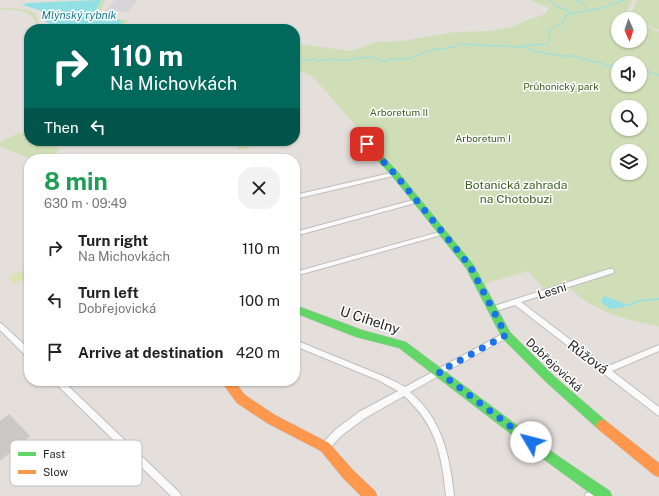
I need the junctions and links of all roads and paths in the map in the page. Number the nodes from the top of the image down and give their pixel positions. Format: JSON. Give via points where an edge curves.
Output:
{"nodes":[{"id":1,"x":367,"y":144,"type":"dead end"},
{"id":2,"x":395,"y":174,"type":"junction"},
{"id":3,"x":300,"y":196,"type":"edge"},
{"id":4,"x":417,"y":201,"type":"junction"},
{"id":5,"x":300,"y":233,"type":"edge"},
{"id":6,"x":443,"y":233,"type":"junction"},
{"id":7,"x":611,"y":271,"type":"dead end"},
{"id":8,"x":300,"y":273,"type":"edge"},
{"id":9,"x":516,"y":302,"type":"junction"},
{"id":10,"x":493,"y":309,"type":"junction"},
{"id":11,"x":300,"y":311,"type":"edge"},
{"id":12,"x":0,"y":326,"type":"edge"},
{"id":13,"x":506,"y":335,"type":"junction"},
{"id":14,"x":300,"y":345,"type":"edge"},
{"id":15,"x":659,"y":348,"type":"edge"},
{"id":16,"x":24,"y":349,"type":"edge"},
{"id":17,"x":606,"y":371,"type":"junction"},
{"id":18,"x":439,"y":372,"type":"junction"},
{"id":19,"x":63,"y":386,"type":"edge"},
{"id":20,"x":231,"y":386,"type":"edge"},
{"id":21,"x":404,"y":390,"type":"junction"},
{"id":22,"x":659,"y":412,"type":"edge"},
{"id":23,"x":119,"y":440,"type":"edge"},
{"id":24,"x":325,"y":447,"type":"junction"},
{"id":25,"x":142,"y":462,"type":"edge"},
{"id":26,"x":659,"y":471,"type":"edge"},
{"id":27,"x":603,"y":495,"type":"edge"},
{"id":28,"x":177,"y":496,"type":"edge"},
{"id":29,"x":370,"y":496,"type":"edge"},
{"id":30,"x":450,"y":496,"type":"edge"},
{"id":31,"x":589,"y":496,"type":"edge"}],
"edges":[{"from":1,"to":2,"type":"street","name":"Dobřejovická"},
{"from":2,"to":3,"type":"street"},
{"from":2,"to":4,"type":"street","name":"Dobřejovická"},
{"from":4,"to":5,"type":"street"},
{"from":4,"to":6,"type":"street","name":"Dobřejovická"},
{"from":6,"to":8,"type":"street"},
{"from":6,"to":10,"type":"street","name":"Dobřejovická","via":[[470,266]]},
{"from":7,"to":9,"type":"street","name":"Lesní"},
{"from":9,"to":10,"type":"street","name":"Lesní"},
{"from":9,"to":17,"type":"street","name":"Růžová"},
{"from":10,"to":13,"type":"street","name":"Dobřejovická"},
{"from":11,"to":18,"type":"street","name":"U Cihelny","via":[[360,334],[402,345]]},
{"from":12,"to":16,"type":"street"},
{"from":13,"to":18,"type":"street"},
{"from":13,"to":26,"type":"street","name":"Dobřejovická","via":[[550,379]]},
{"from":14,"to":21,"type":"street"},
{"from":15,"to":17,"type":"street"},
{"from":17,"to":22,"type":"street","name":"Růžová"},
{"from":18,"to":21,"type":"street"},
{"from":18,"to":27,"type":"street","name":"U Cihelny"},
{"from":19,"to":23,"type":"street"},
{"from":20,"to":24,"type":"street","via":[[241,399],[271,419]]},
{"from":21,"to":24,"type":"street","via":[[362,415],[338,433]]},
{"from":21,"to":30,"type":"street","via":[[424,411],[439,438],[447,464]]},
{"from":24,"to":29,"type":"street"},
{"from":25,"to":28,"type":"street"},
{"from":27,"to":31,"type":"street"}]}
